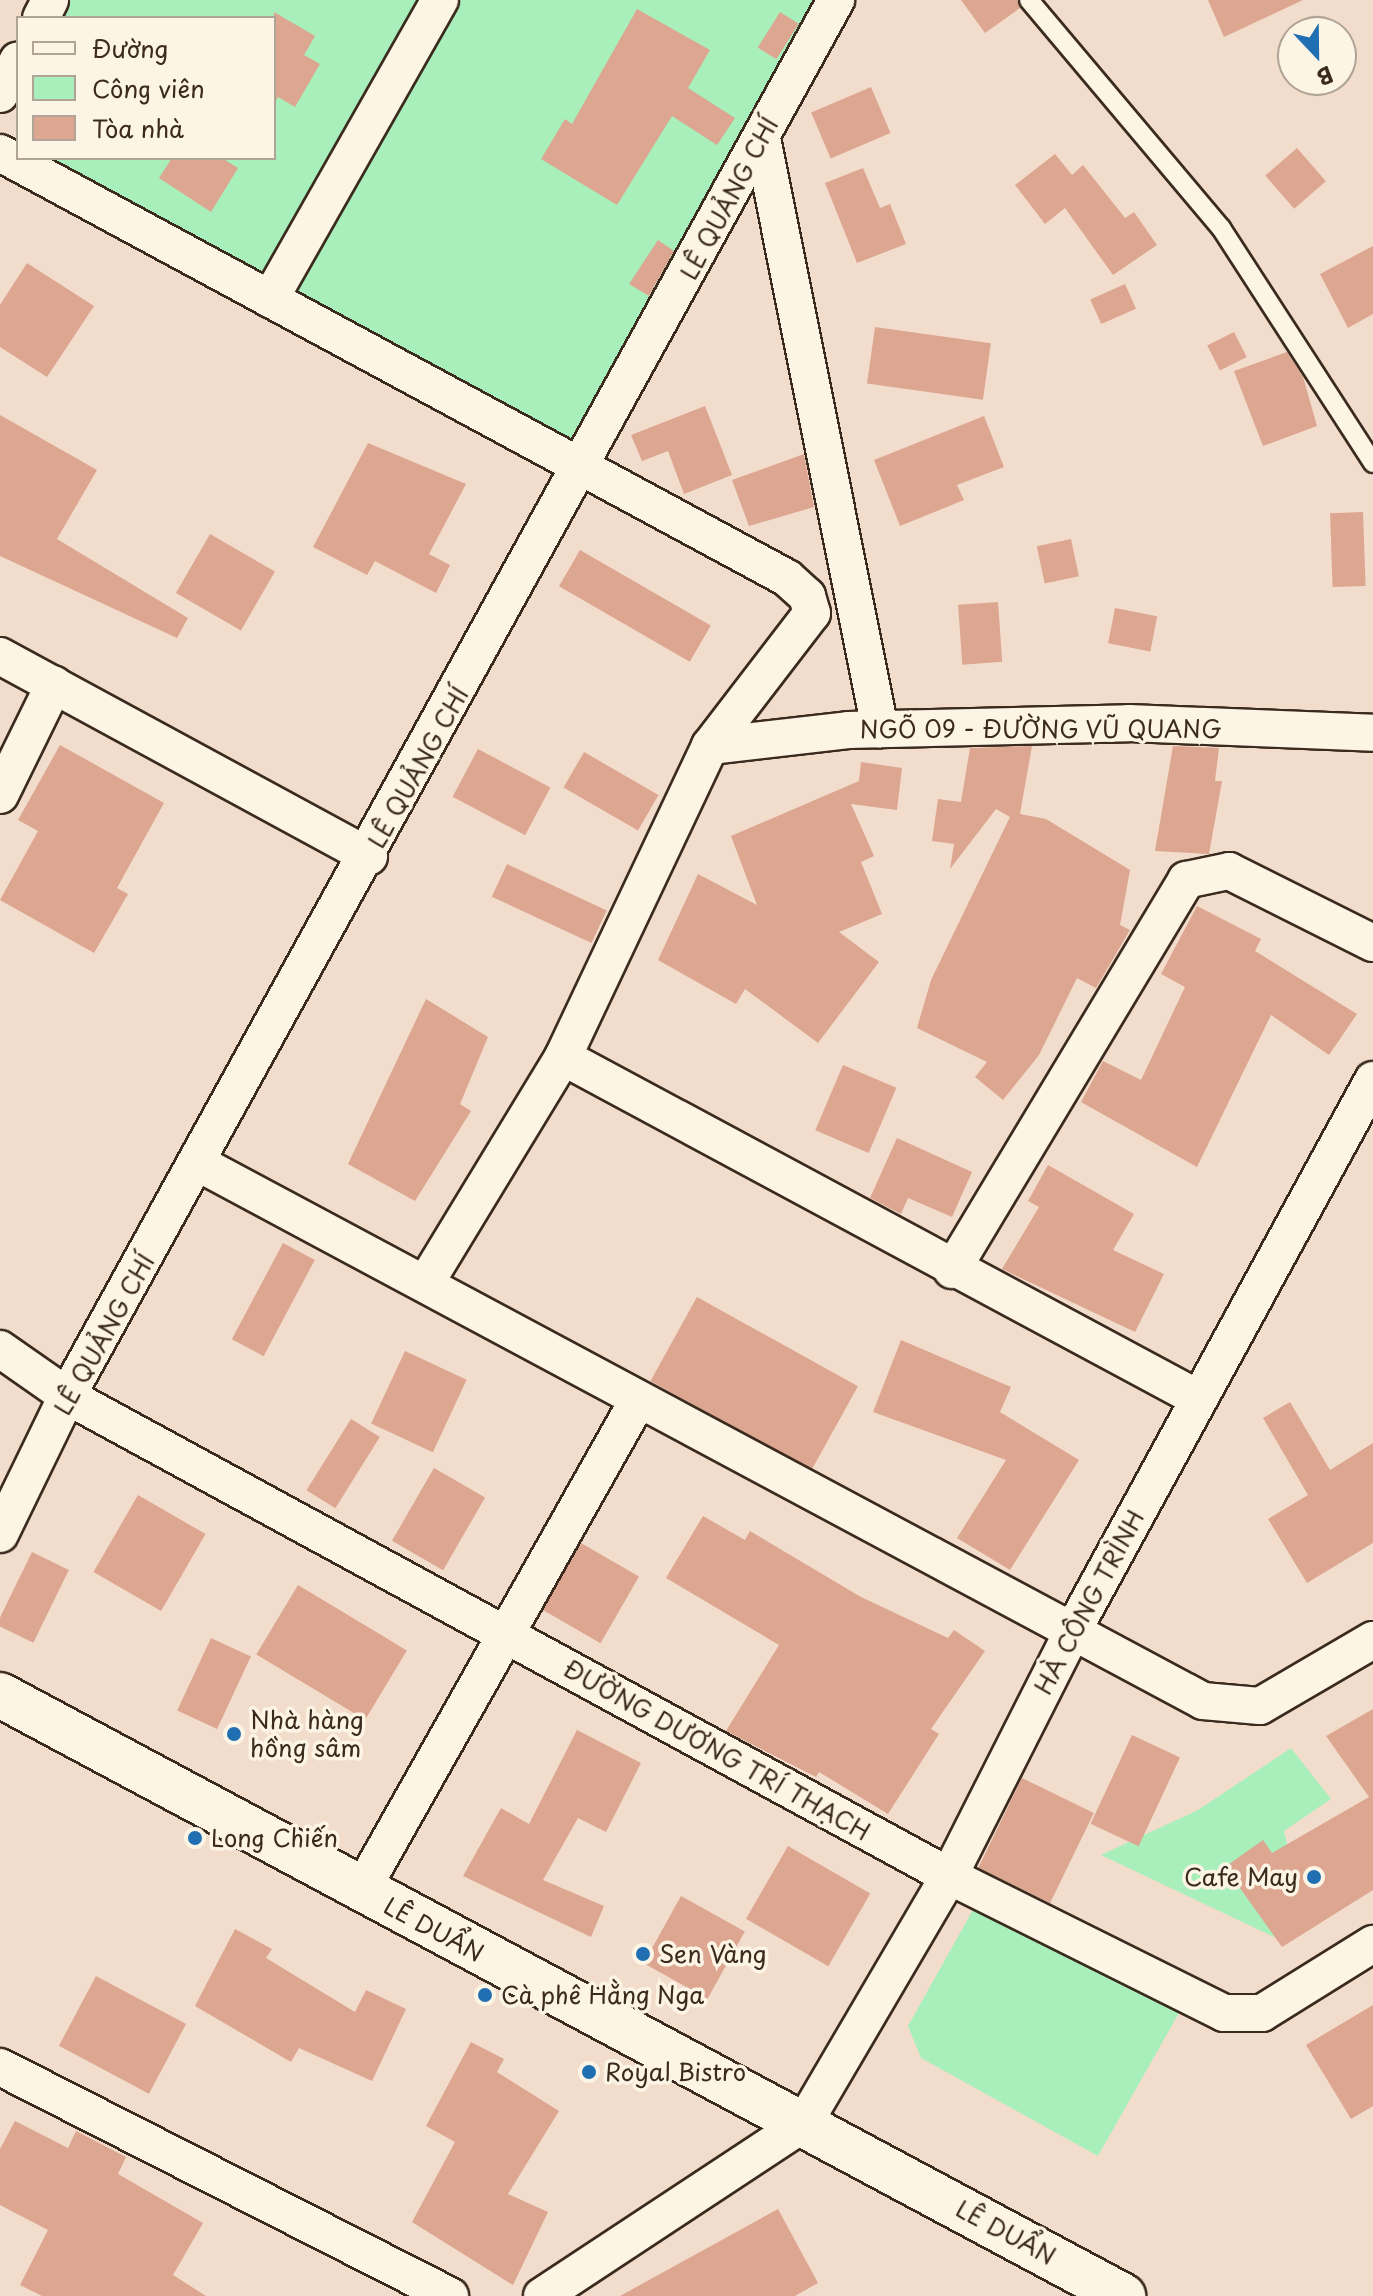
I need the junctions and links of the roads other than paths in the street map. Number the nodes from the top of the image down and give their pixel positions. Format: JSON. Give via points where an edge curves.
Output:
{"nodes":[{"id":1,"x":440,"y":0,"type":"edge"},
{"id":2,"x":836,"y":0,"type":"edge"},
{"id":3,"x":1029,"y":0,"type":"edge"},
{"id":4,"x":16,"y":64,"type":"edge"},
{"id":5,"x":0,"y":94,"type":"edge"},
{"id":6,"x":762,"y":138,"type":"junction"},
{"id":7,"x":0,"y":153,"type":"edge"},
{"id":8,"x":270,"y":299,"type":"junction"},
{"id":9,"x":1370,"y":448,"type":"edge"},
{"id":10,"x":584,"y":468,"type":"junction"},
{"id":11,"x":0,"y":656,"type":"edge"},
{"id":12,"x":54,"y":685,"type":"junction"},
{"id":13,"x":880,"y":729,"type":"junction"},
{"id":14,"x":1373,"y":733,"type":"edge"},
{"id":15,"x":710,"y":746,"type":"junction"},
{"id":16,"x":0,"y":795,"type":"edge"},
{"id":17,"x":369,"y":856,"type":"junction"},
{"id":18,"x":1373,"y":943,"type":"edge"},
{"id":19,"x":563,"y":1057,"type":"junction"},
{"id":20,"x":1373,"y":1080,"type":"edge"},
{"id":21,"x":200,"y":1164,"type":"junction"},
{"id":22,"x":952,"y":1270,"type":"junction"},
{"id":23,"x":427,"y":1281,"type":"junction"},
{"id":24,"x":0,"y":1349,"type":"edge"},
{"id":25,"x":67,"y":1396,"type":"junction"},
{"id":26,"x":1197,"y":1398,"type":"junction"},
{"id":27,"x":637,"y":1402,"type":"junction"},
{"id":28,"x":0,"y":1534,"type":"edge"},
{"id":29,"x":504,"y":1634,"type":"junction"},
{"id":30,"x":1071,"y":1634,"type":"junction"},
{"id":31,"x":1373,"y":1640,"type":"edge"},
{"id":32,"x":0,"y":1695,"type":"edge"},
{"id":33,"x":949,"y":1876,"type":"junction"},
{"id":34,"x":361,"y":1891,"type":"junction"},
{"id":35,"x":1373,"y":1944,"type":"edge"},
{"id":36,"x":0,"y":2067,"type":"edge"},
{"id":37,"x":804,"y":2123,"type":"junction"},
{"id":38,"x":1069,"y":2266,"type":"junction"},
{"id":39,"x":450,"y":2296,"type":"edge"},
{"id":40,"x":542,"y":2296,"type":"edge"},
{"id":41,"x":1104,"y":2296,"type":"edge"},
{"id":42,"x":1123,"y":2296,"type":"edge"}],
"edges":[{"from":1,"to":8,"type":"street"},
{"from":2,"to":6,"type":"street","name":"LÊ QUẢNG CHÍ"},
{"from":3,"to":9,"type":"lane","via":[[1221,228]]},
{"from":4,"to":5,"type":"street"},
{"from":6,"to":10,"type":"street","name":"LÊ QUẢNG CHÍ"},
{"from":6,"to":13,"type":"street"},
{"from":7,"to":8,"type":"street"},
{"from":8,"to":10,"type":"street"},
{"from":10,"to":15,"type":"street","via":[[787,578],[807,596],[812,613]]},
{"from":10,"to":17,"type":"street","name":"LÊ QUẢNG CHÍ"},
{"from":11,"to":12,"type":"street"},
{"from":12,"to":16,"type":"street"},
{"from":12,"to":17,"type":"street"},
{"from":13,"to":14,"type":"street","name":"NGÕ 09 - ĐƯỜNG VŨ QUANG","via":[[1129,723]]},
{"from":13,"to":15,"type":"street","name":"NGÕ 09 - ĐƯỜNG VŨ QUANG"},
{"from":15,"to":19,"type":"street"},
{"from":17,"to":21,"type":"street","name":"LÊ QUẢNG CHÍ"},
{"from":18,"to":22,"type":"street","via":[[1229,871],[1186,880]]},
{"from":19,"to":22,"type":"street"},
{"from":19,"to":23,"type":"street"},
{"from":20,"to":26,"type":"street","name":"HÀ CÔNG TRÌNH"},
{"from":21,"to":23,"type":"street"},
{"from":21,"to":25,"type":"street","name":"LÊ QUẢNG CHÍ"},
{"from":22,"to":26,"type":"street"},
{"from":23,"to":27,"type":"street"},
{"from":24,"to":25,"type":"street","name":"ĐƯỜNG DƯƠNG TRÍ THẠCH"},
{"from":25,"to":28,"type":"street","name":"LÊ QUẢNG CHÍ"},
{"from":25,"to":29,"type":"street","name":"ĐƯỜNG DƯƠNG TRÍ THẠCH"},
{"from":26,"to":30,"type":"street","name":"HÀ CÔNG TRÌNH"},
{"from":27,"to":29,"type":"street"},
{"from":27,"to":30,"type":"street"},
{"from":29,"to":33,"type":"street","name":"ĐƯỜNG DƯƠNG TRÍ THẠCH"},
{"from":29,"to":34,"type":"street"},
{"from":30,"to":31,"type":"street","via":[[1203,1701],[1237,1709],[1286,1694]]},
{"from":30,"to":33,"type":"street","name":"HÀ CÔNG TRÌNH"},
{"from":32,"to":34,"type":"main road","name":"LÊ DUẨN"},
{"from":33,"to":35,"type":"street","name":"ĐƯỜNG DƯƠNG TRÍ THẠCH","via":[[1224,2013],[1262,2013]]},
{"from":33,"to":37,"type":"street","name":"HÀ CÔNG TRÌNH"},
{"from":34,"to":37,"type":"main road","name":"LÊ DUẨN"},
{"from":36,"to":39,"type":"street"},
{"from":37,"to":38,"type":"main road","name":"LÊ DUẨN"},
{"from":37,"to":40,"type":"street"},
{"from":38,"to":41,"type":"main road"},
{"from":38,"to":42,"type":"main road","name":"LÊ DUẨN"}]}
